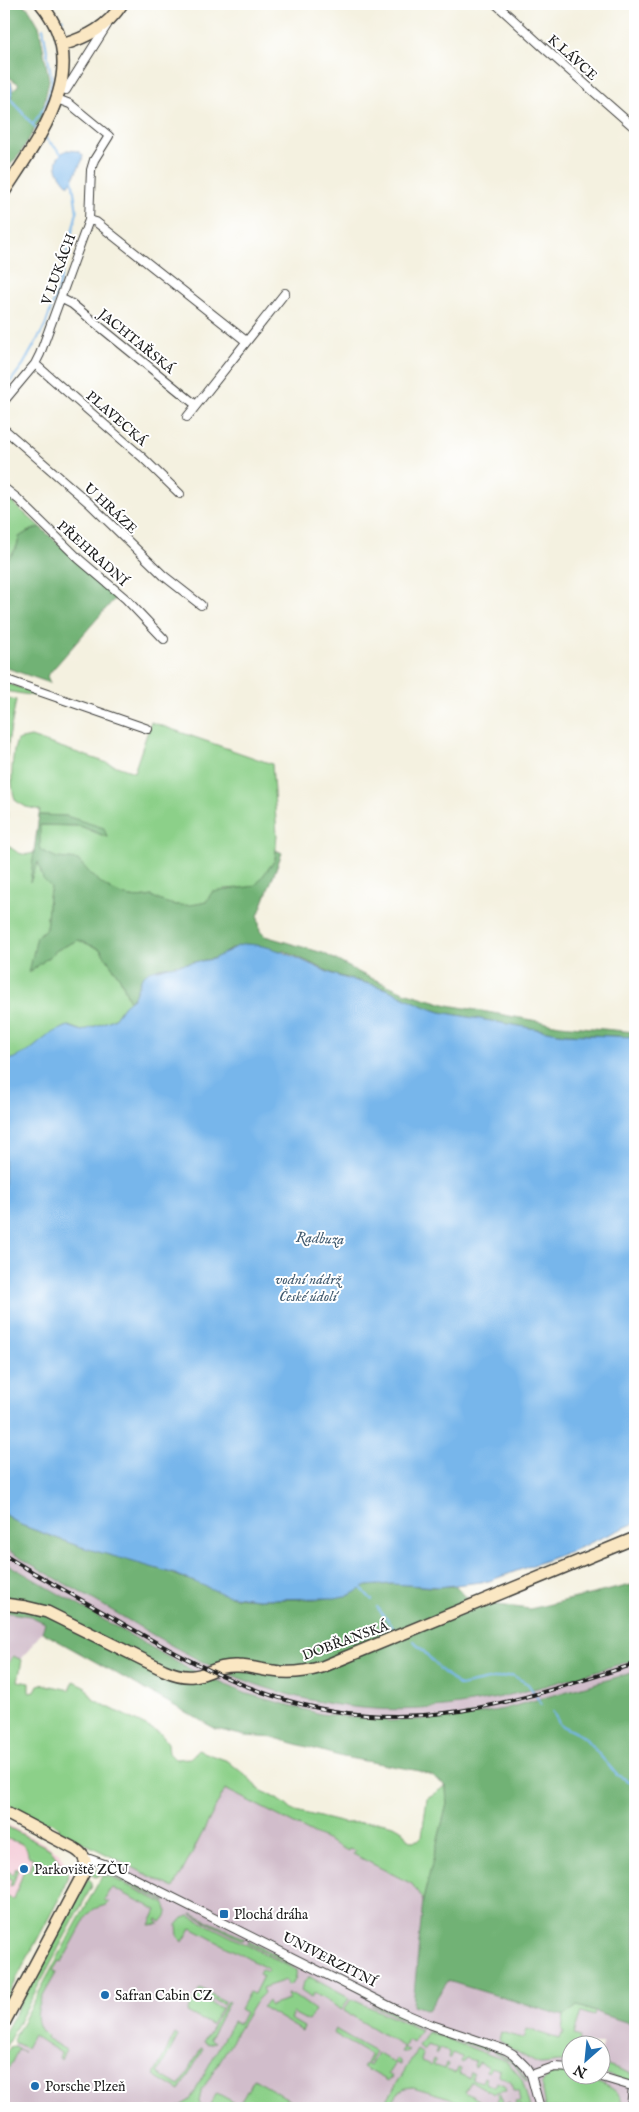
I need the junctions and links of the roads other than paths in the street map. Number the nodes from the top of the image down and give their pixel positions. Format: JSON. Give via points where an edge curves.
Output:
{"nodes":[{"id":1,"x":41,"y":4,"type":"edge"},
{"id":2,"x":122,"y":4,"type":"edge"},
{"id":3,"x":496,"y":4,"type":"edge"},
{"id":4,"x":112,"y":17,"type":"junction"},
{"id":5,"x":62,"y":45,"type":"junction"},
{"id":6,"x":66,"y":90,"type":"dead end"},
{"id":7,"x":58,"y":99,"type":"junction"},
{"id":8,"x":635,"y":128,"type":"edge"},
{"id":9,"x":4,"y":192,"type":"edge"},
{"id":10,"x":89,"y":220,"type":"junction"},
{"id":11,"x":285,"y":293,"type":"dead end"},
{"id":12,"x":62,"y":298,"type":"junction"},
{"id":13,"x":246,"y":341,"type":"junction"},
{"id":14,"x":35,"y":364,"type":"junction"},
{"id":15,"x":4,"y":401,"type":"edge"},
{"id":16,"x":196,"y":405,"type":"junction"},
{"id":17,"x":187,"y":417,"type":"dead end"},
{"id":18,"x":4,"y":429,"type":"edge"},
{"id":19,"x":4,"y":488,"type":"edge"},
{"id":20,"x":180,"y":494,"type":"dead end"},
{"id":21,"x":200,"y":605,"type":"dead end"},
{"id":22,"x":164,"y":639,"type":"dead end"},
{"id":23,"x":4,"y":679,"type":"edge"},
{"id":24,"x":148,"y":729,"type":"dead end"},
{"id":25,"x":635,"y":1538,"type":"edge"},
{"id":26,"x":4,"y":1604,"type":"edge"},
{"id":27,"x":4,"y":1812,"type":"edge"},
{"id":28,"x":84,"y":1857,"type":"junction"},
{"id":29,"x":4,"y":2023,"type":"edge"},
{"id":30,"x":562,"y":2067,"type":"edge"},
{"id":31,"x":531,"y":2075,"type":"junction"},
{"id":32,"x":612,"y":2080,"type":"edge"},
{"id":33,"x":634,"y":2087,"type":"edge"},
{"id":34,"x":540,"y":2108,"type":"edge"},
{"id":35,"x":631,"y":2108,"type":"edge"}],
"edges":[{"from":1,"to":5,"type":"street"},
{"from":2,"to":4,"type":"street"},
{"from":3,"to":8,"type":"street","name":"K LÁVCE"},
{"from":4,"to":5,"type":"street","via":[[91,34]]},
{"from":4,"to":6,"type":"street"},
{"from":5,"to":7,"type":"street","via":[[63,74]]},
{"from":7,"to":9,"type":"street"},
{"from":7,"to":10,"type":"street","name":"V LUKÁCH","via":[[70,104],[109,136],[91,170]]},
{"from":10,"to":12,"type":"street","name":"V LUKÁCH"},
{"from":10,"to":13,"type":"street","via":[[96,222]]},
{"from":11,"to":13,"type":"street"},
{"from":12,"to":14,"type":"street","name":"V LUKÁCH"},
{"from":12,"to":16,"type":"street","name":"JACHTAŘSKÁ"},
{"from":13,"to":16,"type":"street"},
{"from":14,"to":15,"type":"street","name":"V LUKÁCH"},
{"from":14,"to":20,"type":"street","name":"PLAVECKÁ"},
{"from":16,"to":17,"type":"street"},
{"from":18,"to":21,"type":"street","name":"U HRÁZE"},
{"from":19,"to":22,"type":"street","name":"PŘEHRADNÍ","via":[[126,599]]},
{"from":23,"to":24,"type":"street"},
{"from":25,"to":26,"type":"street","name":"DOBŘANSKÁ","via":[[306,1672],[232,1666],[197,1677],[184,1677],[56,1615]]},
{"from":27,"to":28,"type":"street","name":"UNIVERZITNÍ","via":[[75,1849]]},
{"from":28,"to":29,"type":"street","via":[[83,1874]]},
{"from":28,"to":31,"type":"street","name":"UNIVERZITNÍ","via":[[110,1866],[399,2011],[506,2050],[519,2059]]},
{"from":30,"to":31,"type":"street"},
{"from":31,"to":34,"type":"street","name":"UNIVERZITNÍ"},
{"from":32,"to":33,"type":"street"},
{"from":33,"to":35,"type":"street"}]}
